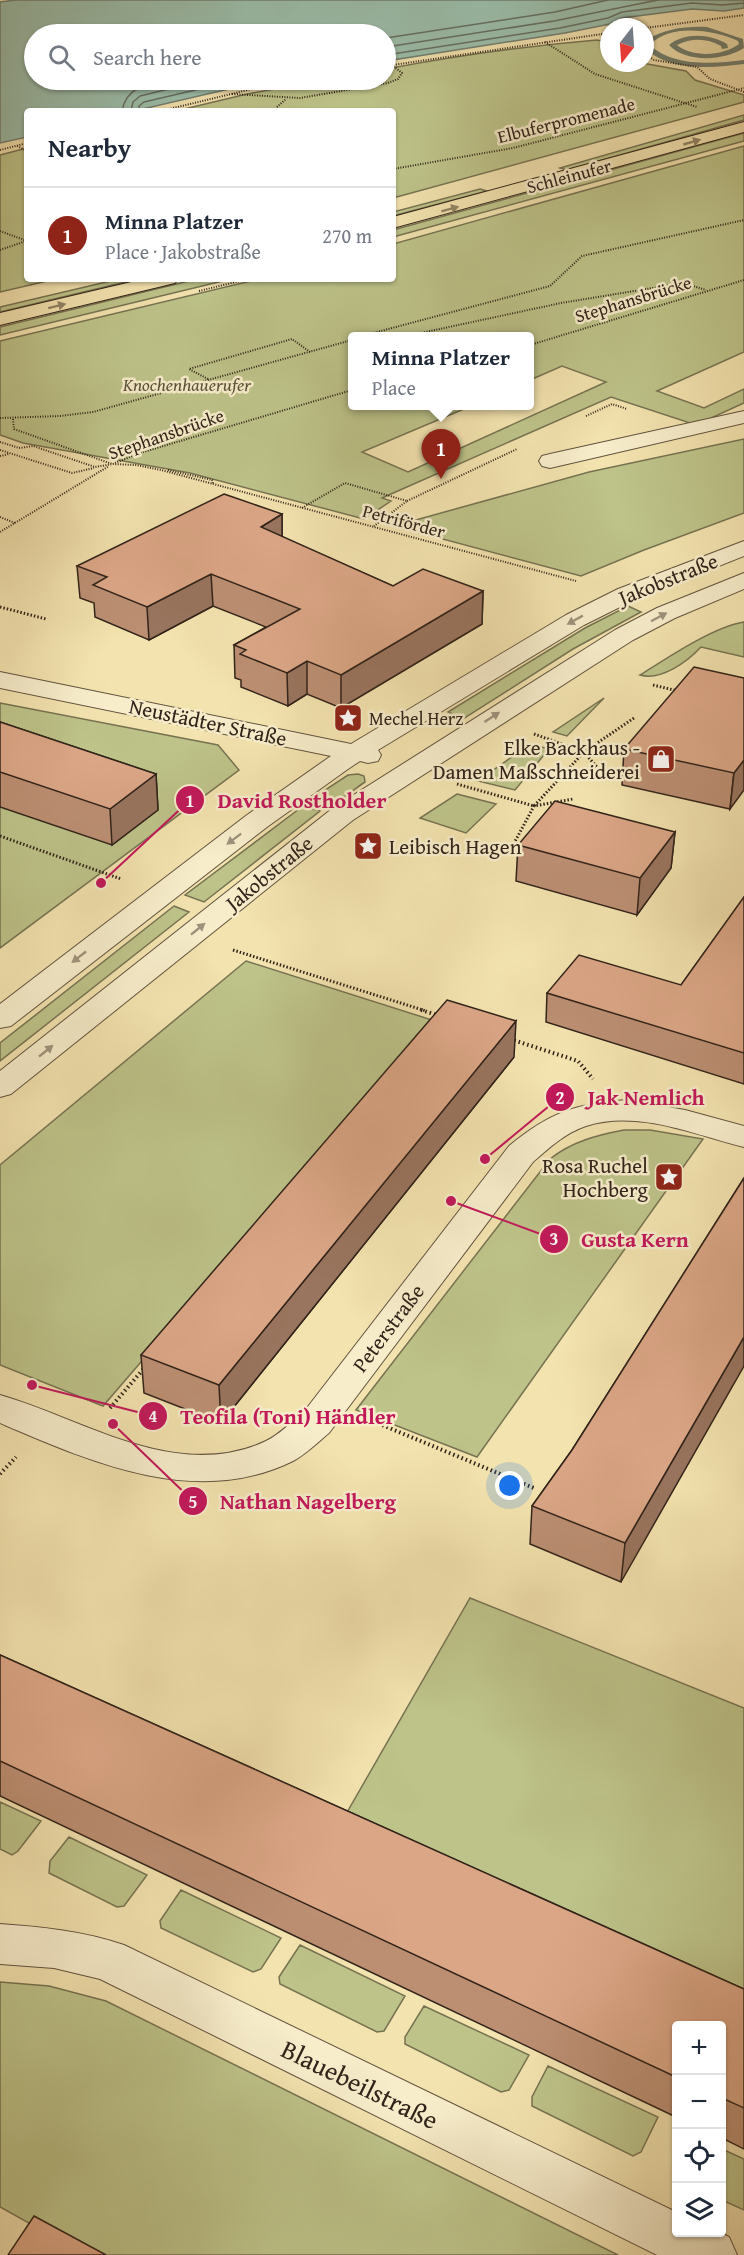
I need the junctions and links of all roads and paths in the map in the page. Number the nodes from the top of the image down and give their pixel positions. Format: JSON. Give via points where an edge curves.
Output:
{"nodes":[{"id":1,"x":744,"y":15,"type":"edge"},
{"id":2,"x":654,"y":27,"type":"edge"},
{"id":3,"x":600,"y":34,"type":"edge"},
{"id":4,"x":544,"y":42,"type":"junction"},
{"id":5,"x":654,"y":60,"type":"edge"},
{"id":6,"x":396,"y":64,"type":"edge"},
{"id":7,"x":396,"y":68,"type":"edge"},
{"id":8,"x":396,"y":80,"type":"edge"},
{"id":9,"x":253,"y":90,"type":"edge"},
{"id":10,"x":340,"y":90,"type":"edge"},
{"id":11,"x":738,"y":90,"type":"junction"},
{"id":12,"x":744,"y":90,"type":"edge"},
{"id":13,"x":232,"y":94,"type":"junction"},
{"id":14,"x":286,"y":98,"type":"junction"},
{"id":15,"x":687,"y":104,"type":"junction"},
{"id":16,"x":277,"y":107,"type":"dead end"},
{"id":17,"x":174,"y":108,"type":"edge"},
{"id":18,"x":723,"y":115,"type":"joint"},
{"id":19,"x":744,"y":127,"type":"edge"},
{"id":20,"x":24,"y":145,"type":"edge"},
{"id":21,"x":16,"y":146,"type":"junction"},
{"id":22,"x":0,"y":150,"type":"edge"},
{"id":23,"x":24,"y":150,"type":"edge"},
{"id":24,"x":396,"y":168,"type":"edge"},
{"id":25,"x":467,"y":185,"type":"dead end"},
{"id":26,"x":744,"y":220,"type":"edge"},
{"id":27,"x":396,"y":222,"type":"edge"},
{"id":28,"x":0,"y":231,"type":"edge"},
{"id":29,"x":24,"y":240,"type":"edge"},
{"id":30,"x":24,"y":242,"type":"edge"},
{"id":31,"x":0,"y":250,"type":"edge"},
{"id":32,"x":744,"y":280,"type":"edge"},
{"id":33,"x":155,"y":282,"type":"edge"},
{"id":34,"x":706,"y":290,"type":"junction"},
{"id":35,"x":0,"y":319,"type":"edge"},
{"id":36,"x":377,"y":332,"type":"edge"},
{"id":37,"x":426,"y":332,"type":"edge"},
{"id":38,"x":348,"y":341,"type":"edge"},
{"id":39,"x":534,"y":344,"type":"edge"},
{"id":40,"x":311,"y":352,"type":"junction"},
{"id":41,"x":208,"y":380,"type":"junction"},
{"id":42,"x":348,"y":391,"type":"edge"},
{"id":43,"x":744,"y":417,"type":"edge"},
{"id":44,"x":0,"y":418,"type":"edge"},
{"id":45,"x":13,"y":418,"type":"junction"},
{"id":46,"x":0,"y":442,"type":"edge"},
{"id":47,"x":0,"y":450,"type":"edge"},
{"id":48,"x":10,"y":453,"type":"junction"},
{"id":49,"x":0,"y":456,"type":"edge"},
{"id":50,"x":550,"y":461,"type":"dead end"},
{"id":51,"x":113,"y":464,"type":"junction"},
{"id":52,"x":95,"y":467,"type":"junction"},
{"id":53,"x":302,"y":508,"type":"junction"},
{"id":54,"x":0,"y":517,"type":"edge"},
{"id":55,"x":15,"y":523,"type":"junction"},
{"id":56,"x":373,"y":527,"type":"junction"},
{"id":57,"x":0,"y":532,"type":"edge"},
{"id":58,"x":744,"y":548,"type":"edge"},
{"id":59,"x":704,"y":563,"type":"junction"},
{"id":60,"x":744,"y":580,"type":"edge"},
{"id":61,"x":582,"y":582,"type":"dead end"},
{"id":62,"x":0,"y":607,"type":"edge"},
{"id":63,"x":46,"y":620,"type":"dead end"},
{"id":64,"x":0,"y":680,"type":"edge"},
{"id":65,"x":653,"y":685,"type":"dead end"},
{"id":66,"x":687,"y":693,"type":"edge"},
{"id":67,"x":634,"y":718,"type":"dead end"},
{"id":68,"x":528,"y":731,"type":"dead end"},
{"id":69,"x":355,"y":752,"type":"junction"},
{"id":70,"x":584,"y":752,"type":"junction"},
{"id":71,"x":416,"y":766,"type":"junction"},
{"id":72,"x":601,"y":772,"type":"dead end"},
{"id":73,"x":454,"y":782,"type":"dead end"},
{"id":74,"x":573,"y":799,"type":"dead end"},
{"id":75,"x":534,"y":806,"type":"junction"},
{"id":76,"x":0,"y":836,"type":"edge"},
{"id":77,"x":512,"y":847,"type":"dead end"},
{"id":78,"x":119,"y":878,"type":"dead end"},
{"id":79,"x":237,"y":952,"type":"dead end"},
{"id":80,"x":443,"y":1017,"type":"edge"},
{"id":81,"x":0,"y":1019,"type":"edge"},
{"id":82,"x":500,"y":1035,"type":"edge"},
{"id":83,"x":0,"y":1087,"type":"edge"},
{"id":84,"x":619,"y":1110,"type":"junction"},
{"id":85,"x":744,"y":1137,"type":"edge"},
{"id":86,"x":150,"y":1361,"type":"edge"},
{"id":87,"x":0,"y":1408,"type":"edge"},
{"id":88,"x":367,"y":1419,"type":"dead end"},
{"id":89,"x":82,"y":1441,"type":"junction"},
{"id":90,"x":534,"y":1488,"type":"dead end"},
{"id":91,"x":0,"y":1944,"type":"edge"},
{"id":92,"x":711,"y":2255,"type":"edge"}],
"edges":[{"from":1,"to":2,"type":"path"},
{"from":3,"to":4,"type":"path"},
{"from":4,"to":6,"type":"path"},
{"from":4,"to":15,"type":"path","via":[[595,74]]},
{"from":5,"to":11,"type":"path","via":[[697,67],[710,79]]},
{"from":7,"to":8,"type":"path","via":[[402,73]]},
{"from":9,"to":13,"type":"path"},
{"from":10,"to":14,"type":"path"},
{"from":11,"to":12,"type":"path"},
{"from":11,"to":15,"type":"path","name":"Elbuferpromenade"},
{"from":13,"to":14,"type":"path"},
{"from":13,"to":17,"type":"path"},
{"from":14,"to":16,"type":"path"},
{"from":15,"to":18,"type":"path"},
{"from":15,"to":24,"type":"path","name":"Elbuferpromenade","via":[[513,148]]},
{"from":18,"to":25,"type":"main road","name":"Schleinufer"},
{"from":27,"to":19,"type":"main road","name":"Schleinufer","one_way":true},
{"from":20,"to":21,"type":"path"},
{"from":21,"to":22,"type":"path"},
{"from":21,"to":23,"type":"path"},
{"from":26,"to":36,"type":"path","via":[[582,256],[550,286]]},
{"from":28,"to":29,"type":"path"},
{"from":30,"to":31,"type":"path"},
{"from":32,"to":34,"type":"path","name":"Stephansbrücke"},
{"from":35,"to":33,"type":"main road","one_way":true},
{"from":34,"to":37,"type":"path","via":[[683,283],[561,303]]},
{"from":34,"to":39,"type":"path","name":"Stephansbrücke"},
{"from":38,"to":40,"type":"path"},
{"from":40,"to":41,"type":"path"},
{"from":40,"to":41,"type":"path","via":[[292,339],[189,369]]},
{"from":41,"to":45,"type":"path","via":[[93,412]]},
{"from":42,"to":51,"type":"path","name":"Stephansbrücke"},
{"from":43,"to":50,"type":"street"},
{"from":44,"to":45,"type":"path"},
{"from":45,"to":51,"type":"path","via":[[14,429]]},
{"from":46,"to":52,"type":"path","name":"Petriförder","via":[[19,448],[33,446]]},
{"from":47,"to":48,"type":"path","name":"Petriförder"},
{"from":48,"to":49,"type":"path"},
{"from":48,"to":52,"type":"path","name":"Petriförder","via":[[72,473]]},
{"from":51,"to":52,"type":"path","name":"Petriförder"},
{"from":51,"to":53,"type":"path","name":"Petriförder","via":[[161,470]]},
{"from":51,"to":55,"type":"path","name":"Stephansbrücke"},
{"from":53,"to":56,"type":"path","name":"Petriförder"},
{"from":53,"to":56,"type":"path","via":[[345,483],[407,501]]},
{"from":54,"to":55,"type":"path"},
{"from":55,"to":57,"type":"path","name":"Stephansbrücke"},
{"from":56,"to":61,"type":"path","name":"Petriförder"},
{"from":58,"to":59,"type":"street","name":"Jakobstraße"},
{"from":59,"to":60,"type":"street"},
{"from":59,"to":69,"type":"street","name":"Jakobstraße","one_way":true,"via":[[575,620]]},
{"from":71,"to":60,"type":"street","name":"Jakobstraße","one_way":true,"via":[[624,635]]},
{"from":62,"to":63,"type":"path"},
{"from":64,"to":69,"type":"street","name":"Neustädter Straße"},
{"from":65,"to":66,"type":"path"},
{"from":67,"to":70,"type":"path"},
{"from":68,"to":70,"type":"path"},
{"from":69,"to":71,"type":"street","name":"Neustädter Straße"},
{"from":69,"to":81,"type":"street","name":"Jakobstraße","one_way":true,"via":[[257,821]]},
{"from":70,"to":72,"type":"path"},
{"from":70,"to":75,"type":"path"},
{"from":83,"to":71,"type":"street","name":"Jakobstraße","one_way":true,"via":[[325,828]]},
{"from":73,"to":75,"type":"path"},
{"from":74,"to":75,"type":"path"},
{"from":75,"to":77,"type":"path"},
{"from":76,"to":78,"type":"path"},
{"from":79,"to":80,"type":"path"},
{"from":82,"to":84,"type":"path","via":[[578,1061]]},
{"from":84,"to":85,"type":"street","name":"Peterstraße","via":[[667,1114]]},
{"from":84,"to":89,"type":"street","name":"Peterstraße","via":[[564,1121],[533,1141],[316,1423],[296,1442],[261,1459],[206,1470],[155,1464]]},
{"from":86,"to":89,"type":"path"},
{"from":87,"to":89,"type":"street","name":"Peterstraße"},
{"from":88,"to":90,"type":"path"},
{"from":91,"to":92,"type":"street","name":"Blauebeilstraße","via":[[54,1948],[108,1960]]}]}
